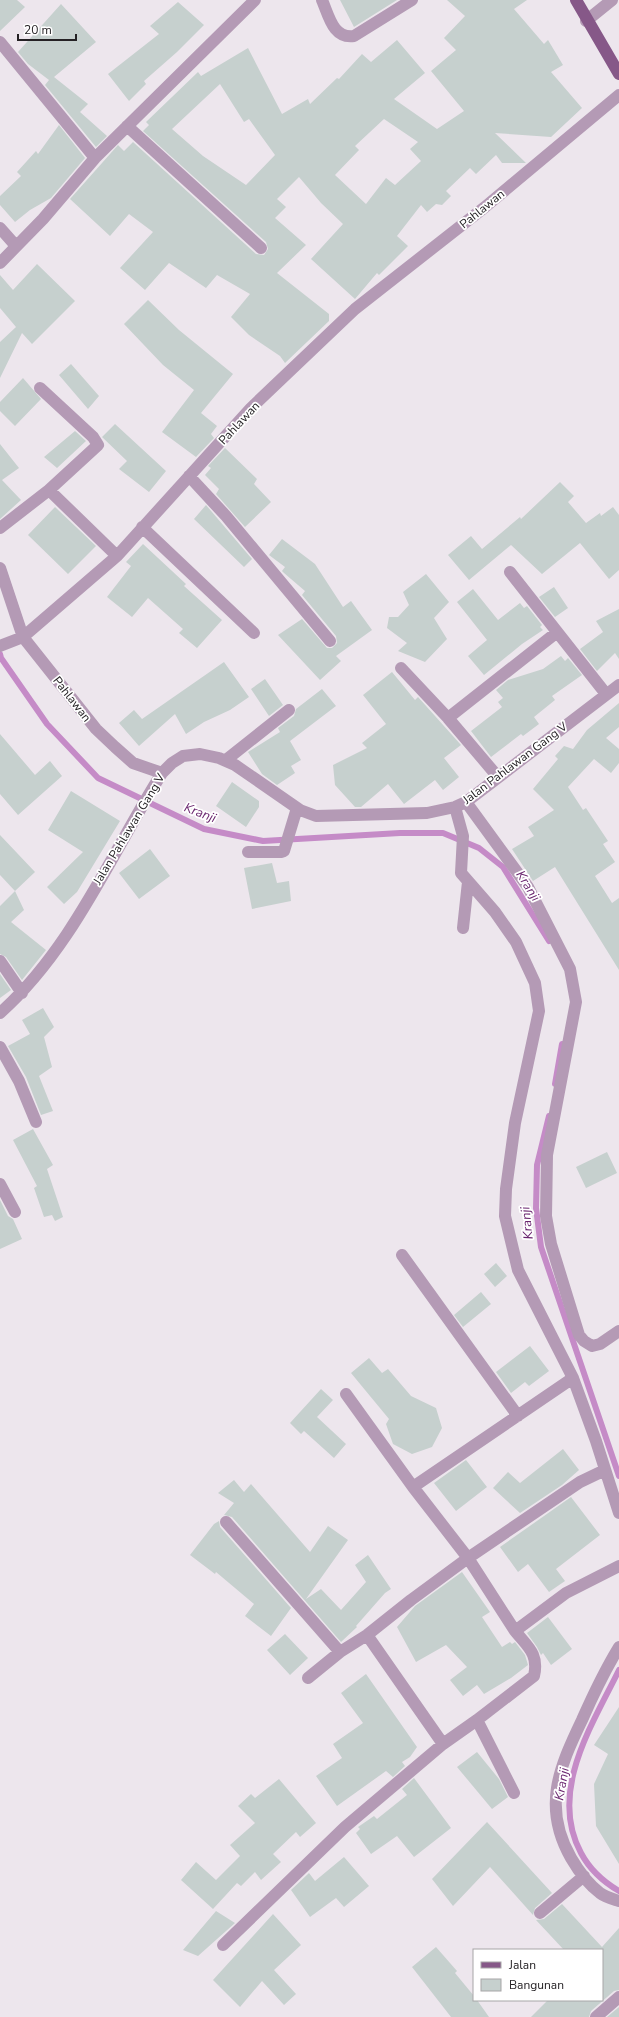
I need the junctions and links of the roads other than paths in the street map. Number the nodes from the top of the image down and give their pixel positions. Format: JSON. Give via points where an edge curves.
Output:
{"nodes":[{"id":1,"x":255,"y":0,"type":"edge"},
{"id":2,"x":322,"y":0,"type":"edge"},
{"id":3,"x":412,"y":0,"type":"edge"},
{"id":4,"x":576,"y":0,"type":"edge"},
{"id":5,"x":612,"y":0,"type":"edge"},
{"id":6,"x":242,"y":4,"type":"edge"},
{"id":7,"x":586,"y":20,"type":"junction"},
{"id":8,"x":0,"y":42,"type":"edge"},
{"id":9,"x":619,"y":74,"type":"edge"},
{"id":10,"x":619,"y":95,"type":"edge"},
{"id":11,"x":127,"y":126,"type":"junction"},
{"id":12,"x":95,"y":158,"type":"junction"},
{"id":13,"x":0,"y":228,"type":"edge"},
{"id":14,"x":16,"y":246,"type":"junction"},
{"id":15,"x":262,"y":248,"type":"dead end"},
{"id":16,"x":0,"y":263,"type":"edge"},
{"id":17,"x":40,"y":388,"type":"dead end"},
{"id":18,"x":189,"y":476,"type":"junction"},
{"id":19,"x":49,"y":490,"type":"junction"},
{"id":20,"x":0,"y":528,"type":"edge"},
{"id":21,"x":142,"y":528,"type":"junction"},
{"id":22,"x":117,"y":556,"type":"junction"},
{"id":23,"x":0,"y":568,"type":"edge"},
{"id":24,"x":510,"y":572,"type":"dead end"},
{"id":25,"x":254,"y":633,"type":"dead end"},
{"id":26,"x":556,"y":633,"type":"junction"},
{"id":27,"x":23,"y":637,"type":"junction"},
{"id":28,"x":330,"y":641,"type":"dead end"},
{"id":29,"x":4,"y":644,"type":"edge"},
{"id":30,"x":401,"y":668,"type":"dead end"},
{"id":31,"x":619,"y":685,"type":"edge"},
{"id":32,"x":606,"y":694,"type":"junction"},
{"id":33,"x":289,"y":710,"type":"dead end"},
{"id":34,"x":448,"y":718,"type":"junction"},
{"id":35,"x":226,"y":760,"type":"junction"},
{"id":36,"x":162,"y":773,"type":"junction"},
{"id":37,"x":498,"y":776,"type":"junction"},
{"id":38,"x":460,"y":804,"type":"junction"},
{"id":39,"x":297,"y":808,"type":"junction"},
{"id":40,"x":248,"y":852,"type":"dead end"},
{"id":41,"x":464,"y":877,"type":"junction"},
{"id":42,"x":463,"y":928,"type":"dead end"},
{"id":43,"x":0,"y":961,"type":"edge"},
{"id":44,"x":22,"y":994,"type":"junction"},
{"id":45,"x":0,"y":1013,"type":"edge"},
{"id":46,"x":0,"y":1047,"type":"edge"},
{"id":47,"x":36,"y":1122,"type":"dead end"},
{"id":48,"x":0,"y":1184,"type":"edge"},
{"id":49,"x":15,"y":1212,"type":"dead end"},
{"id":50,"x":402,"y":1255,"type":"dead end"},
{"id":51,"x":619,"y":1331,"type":"edge"},
{"id":52,"x":573,"y":1378,"type":"junction"},
{"id":53,"x":346,"y":1394,"type":"dead end"},
{"id":54,"x":518,"y":1416,"type":"junction"},
{"id":55,"x":605,"y":1470,"type":"junction"},
{"id":56,"x":413,"y":1487,"type":"junction"},
{"id":57,"x":619,"y":1513,"type":"edge"},
{"id":58,"x":226,"y":1522,"type":"dead end"},
{"id":59,"x":468,"y":1558,"type":"junction"},
{"id":60,"x":619,"y":1566,"type":"edge"},
{"id":61,"x":515,"y":1630,"type":"junction"},
{"id":62,"x":367,"y":1635,"type":"junction"},
{"id":63,"x":619,"y":1647,"type":"edge"},
{"id":64,"x":340,"y":1652,"type":"junction"},
{"id":65,"x":308,"y":1678,"type":"dead end"},
{"id":66,"x":477,"y":1720,"type":"junction"},
{"id":67,"x":442,"y":1744,"type":"junction"},
{"id":68,"x":514,"y":1793,"type":"dead end"},
{"id":69,"x":584,"y":1876,"type":"junction"},
{"id":70,"x":619,"y":1901,"type":"edge"},
{"id":71,"x":540,"y":1913,"type":"dead end"},
{"id":72,"x":223,"y":1945,"type":"dead end"},
{"id":73,"x":619,"y":1997,"type":"edge"},
{"id":74,"x":596,"y":2017,"type":"edge"}],
"edges":[{"from":1,"to":6,"type":"street"},
{"from":2,"to":3,"type":"street","via":[[338,33],[347,37],[361,32]]},
{"from":4,"to":7,"type":"main road"},
{"from":5,"to":7,"type":"street"},
{"from":6,"to":11,"type":"street"},
{"from":7,"to":9,"type":"main road"},
{"from":8,"to":12,"type":"street"},
{"from":10,"to":18,"type":"street","name":"Pahlawan","via":[[485,207],[355,309],[251,408]]},
{"from":11,"to":12,"type":"street"},
{"from":11,"to":15,"type":"street"},
{"from":12,"to":14,"type":"street"},
{"from":13,"to":14,"type":"street"},
{"from":14,"to":16,"type":"street"},
{"from":17,"to":19,"type":"street","via":[[98,442],[96,448]]},
{"from":18,"to":21,"type":"street","name":"Pahlawan"},
{"from":18,"to":28,"type":"street","via":[[239,531]]},
{"from":19,"to":20,"type":"street"},
{"from":19,"to":22,"type":"street"},
{"from":21,"to":22,"type":"street","name":"Pahlawan"},
{"from":21,"to":25,"type":"street"},
{"from":22,"to":27,"type":"street","name":"Pahlawan"},
{"from":23,"to":27,"type":"street"},
{"from":24,"to":26,"type":"street"},
{"from":26,"to":32,"type":"street"},
{"from":26,"to":34,"type":"street"},
{"from":27,"to":29,"type":"street"},
{"from":27,"to":36,"type":"street","name":"Pahlawan","via":[[96,729],[133,763]]},
{"from":30,"to":34,"type":"street"},
{"from":31,"to":32,"type":"street","name":"Jalan Pahlawan Gang V"},
{"from":32,"to":37,"type":"street","name":"Jalan Pahlawan Gang V"},
{"from":33,"to":35,"type":"street"},
{"from":34,"to":37,"type":"street"},
{"from":35,"to":36,"type":"street","name":"Jalan Pahlawan Gang V","via":[[200,754],[183,756]]},
{"from":35,"to":39,"type":"street","name":"Jalan Pahlawan Gang V"},
{"from":36,"to":44,"type":"street","name":"Jalan Pahlawan Gang V","via":[[67,934]]},
{"from":37,"to":38,"type":"street","name":"Jalan Pahlawan Gang V"},
{"from":38,"to":39,"type":"street","name":"Jalan Pahlawan Gang V","via":[[427,813],[334,816],[308,814]]},
{"from":38,"to":41,"type":"street"},
{"from":38,"to":51,"type":"street","via":[[528,887],[570,969],[576,1002],[546,1155],[546,1216],[551,1244],[579,1335],[592,1346],[600,1344]]},
{"from":39,"to":40,"type":"street","via":[[285,847],[281,852]]},
{"from":41,"to":42,"type":"street"},
{"from":41,"to":52,"type":"street","via":[[495,912],[516,942],[535,983],[539,1011],[515,1123],[505,1216],[518,1270]]},
{"from":43,"to":44,"type":"street"},
{"from":44,"to":45,"type":"street","name":"Jalan Pahlawan Gang V"},
{"from":46,"to":47,"type":"street","via":[[19,1081]]},
{"from":48,"to":49,"type":"street"},
{"from":50,"to":54,"type":"street"},
{"from":52,"to":54,"type":"street"},
{"from":52,"to":55,"type":"street"},
{"from":53,"to":56,"type":"street"},
{"from":54,"to":56,"type":"street"},
{"from":55,"to":57,"type":"street"},
{"from":55,"to":59,"type":"street","via":[[580,1482]]},
{"from":56,"to":59,"type":"street"},
{"from":58,"to":64,"type":"street"},
{"from":59,"to":61,"type":"street"},
{"from":59,"to":62,"type":"street"},
{"from":60,"to":61,"type":"street","via":[[566,1593]]},
{"from":61,"to":66,"type":"street","via":[[535,1656],[537,1665],[534,1676]]},
{"from":62,"to":64,"type":"street"},
{"from":62,"to":67,"type":"street"},
{"from":63,"to":69,"type":"street","via":[[595,1690],[565,1754],[557,1779],[555,1805],[565,1848]]},
{"from":64,"to":65,"type":"street"},
{"from":66,"to":67,"type":"street"},
{"from":66,"to":68,"type":"street"},
{"from":67,"to":72,"type":"street","via":[[344,1828]]},
{"from":69,"to":70,"type":"street","via":[[600,1893]]},
{"from":69,"to":71,"type":"street"},
{"from":73,"to":74,"type":"street"}]}
